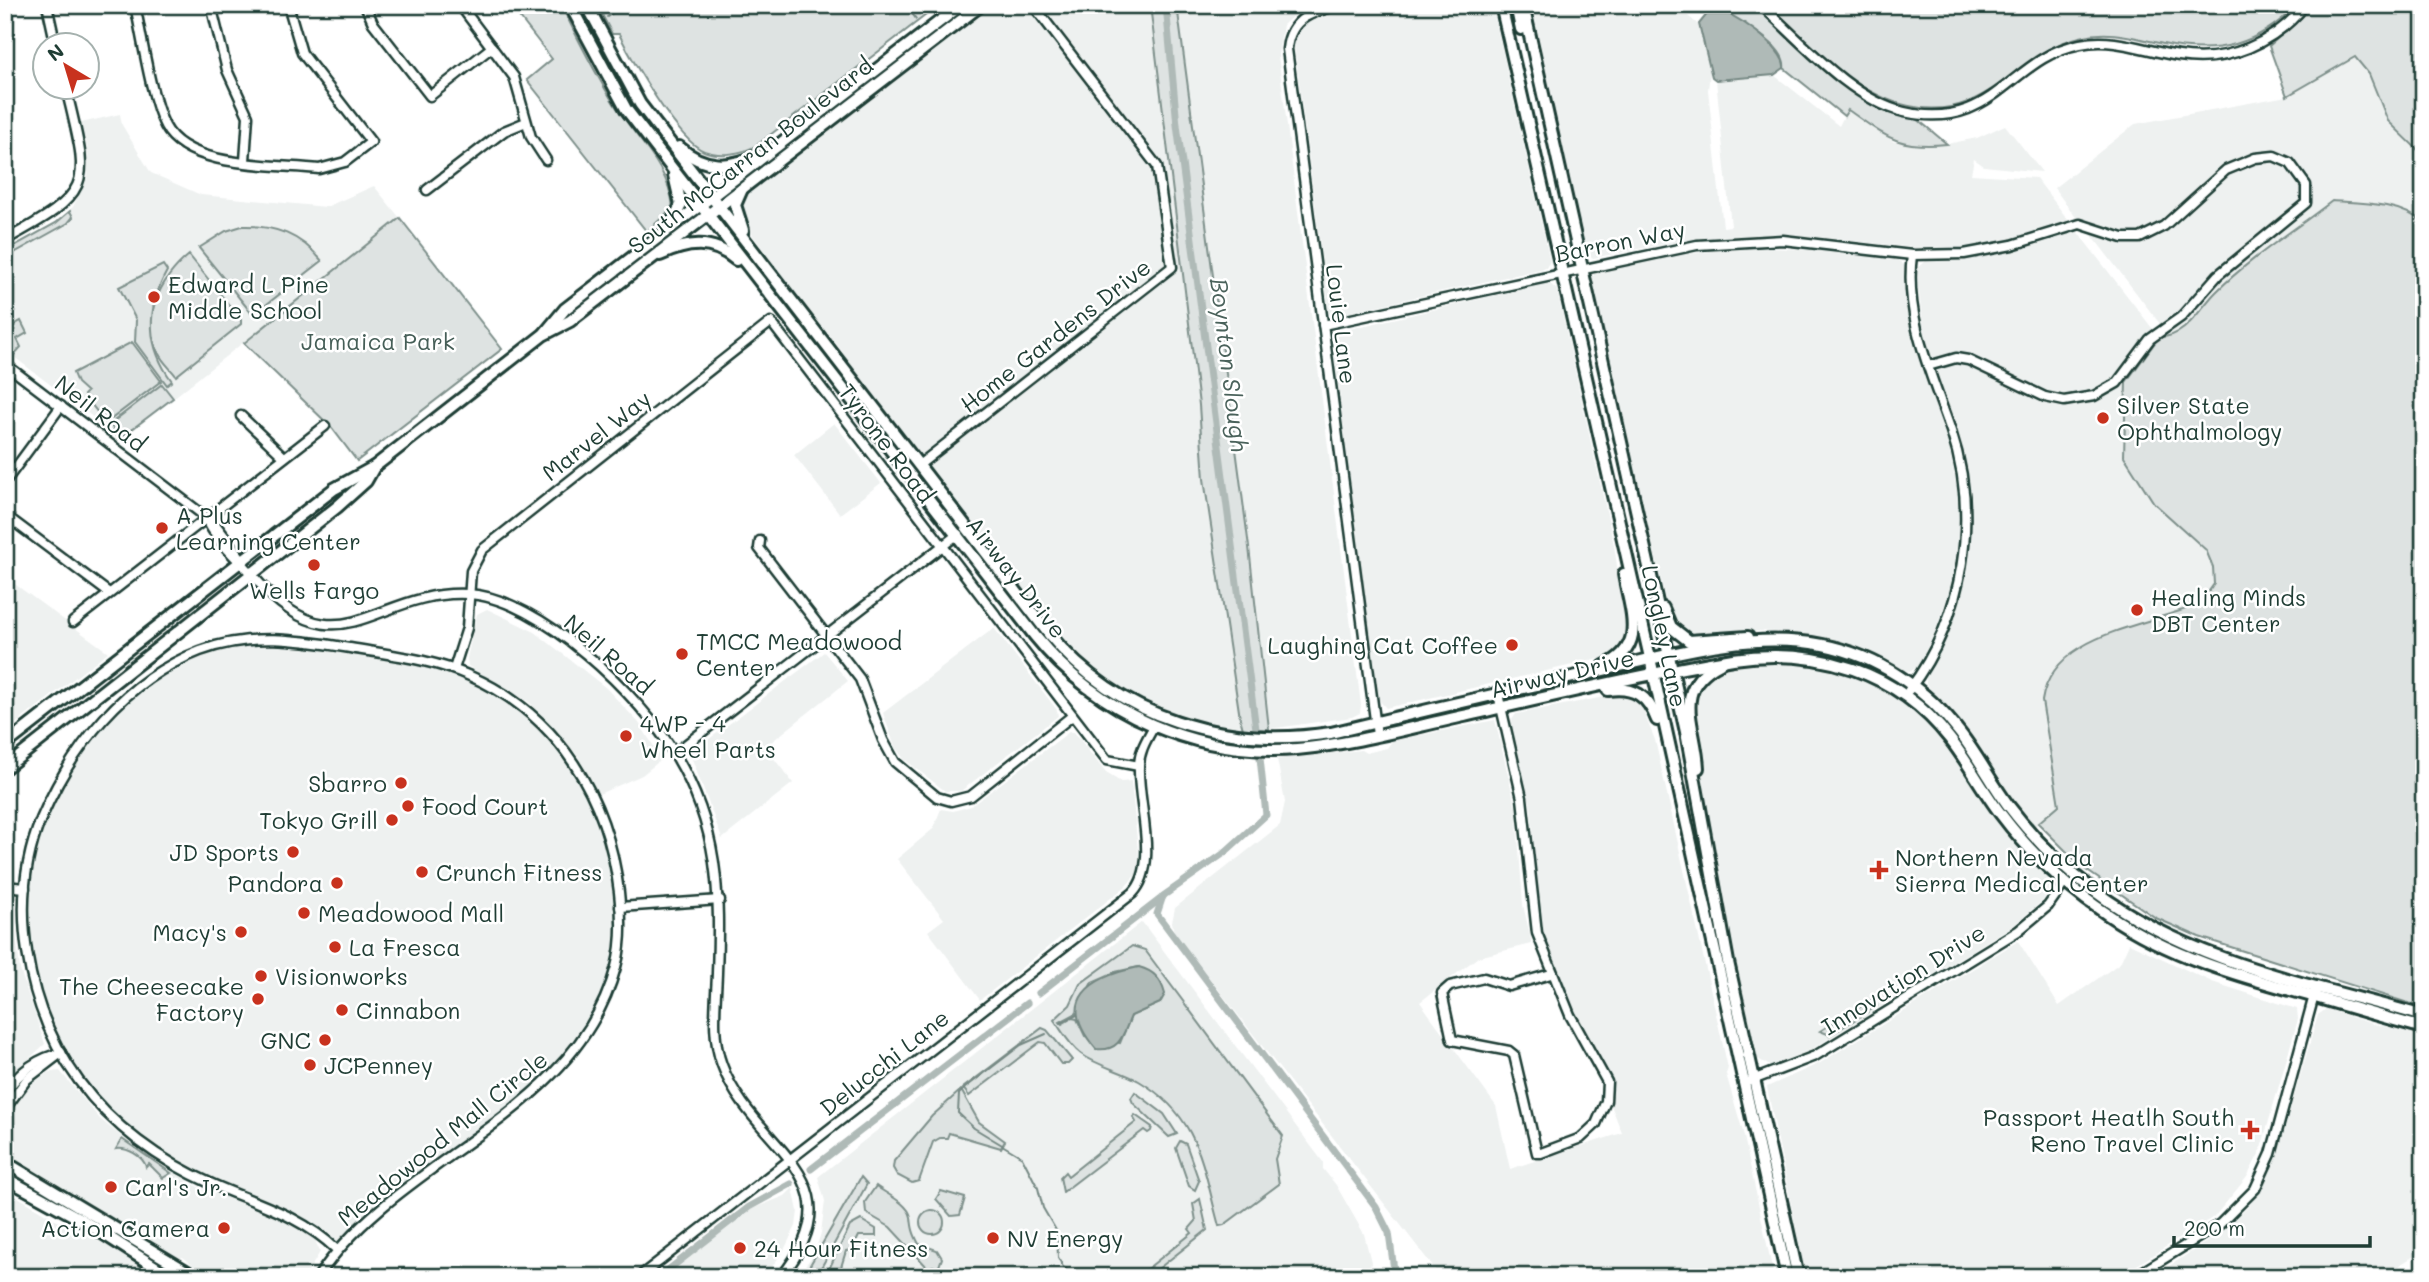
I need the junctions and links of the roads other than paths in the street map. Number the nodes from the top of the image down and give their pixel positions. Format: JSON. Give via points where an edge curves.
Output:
{"nodes":[{"id":1,"x":47,"y":5,"type":"edge"},
{"id":2,"x":135,"y":5,"type":"edge"},
{"id":3,"x":211,"y":5,"type":"edge"},
{"id":4,"x":288,"y":5,"type":"edge"},
{"id":5,"x":365,"y":5,"type":"edge"},
{"id":6,"x":460,"y":5,"type":"edge"},
{"id":7,"x":570,"y":5,"type":"edge"},
{"id":8,"x":587,"y":5,"type":"edge"},
{"id":9,"x":961,"y":5,"type":"edge"},
{"id":10,"x":981,"y":5,"type":"edge"},
{"id":11,"x":1033,"y":5,"type":"edge"},
{"id":12,"x":1341,"y":5,"type":"edge"},
{"id":13,"x":1501,"y":5,"type":"edge"},
{"id":14,"x":1516,"y":5,"type":"edge"},
{"id":15,"x":1523,"y":5,"type":"edge"},
{"id":16,"x":1761,"y":5,"type":"edge"},
{"id":17,"x":2305,"y":5,"type":"edge"},
{"id":18,"x":53,"y":32,"type":"edge"},
{"id":19,"x":492,"y":47,"type":"junction"},
{"id":20,"x":1539,"y":73,"type":"junction"},
{"id":21,"x":69,"y":102,"type":"edge"},
{"id":22,"x":526,"y":122,"type":"junction"},
{"id":23,"x":657,"y":126,"type":"junction"},
{"id":24,"x":776,"y":146,"type":"junction"},
{"id":25,"x":546,"y":160,"type":"dead end"},
{"id":26,"x":244,"y":161,"type":"junction"},
{"id":27,"x":670,"y":166,"type":"junction"},
{"id":28,"x":744,"y":186,"type":"junction"},
{"id":29,"x":427,"y":190,"type":"dead end"},
{"id":30,"x":715,"y":201,"type":"junction"},
{"id":31,"x":700,"y":205,"type":"junction"},
{"id":32,"x":707,"y":214,"type":"junction"},
{"id":33,"x":666,"y":230,"type":"junction"},
{"id":34,"x":5,"y":240,"type":"edge"},
{"id":35,"x":750,"y":246,"type":"junction"},
{"id":36,"x":1912,"y":255,"type":"junction"},
{"id":37,"x":645,"y":262,"type":"junction"},
{"id":38,"x":1582,"y":267,"type":"junction"},
{"id":39,"x":1562,"y":272,"type":"junction"},
{"id":40,"x":758,"y":281,"type":"junction"},
{"id":41,"x":771,"y":322,"type":"joint"},
{"id":42,"x":1323,"y":325,"type":"junction"},
{"id":43,"x":543,"y":335,"type":"junction"},
{"id":44,"x":5,"y":364,"type":"edge"},
{"id":45,"x":1928,"y":366,"type":"junction"},
{"id":46,"x":61,"y":406,"type":"junction"},
{"id":47,"x":242,"y":416,"type":"dead end"},
{"id":48,"x":326,"y":426,"type":"dead end"},
{"id":49,"x":284,"y":457,"type":"junction"},
{"id":50,"x":919,"y":465,"type":"junction"},
{"id":51,"x":374,"y":467,"type":"junction"},
{"id":52,"x":5,"y":482,"type":"edge"},
{"id":53,"x":5,"y":515,"type":"edge"},
{"id":54,"x":206,"y":518,"type":"junction"},
{"id":55,"x":1621,"y":533,"type":"junction"},
{"id":56,"x":958,"y":534,"type":"junction"},
{"id":57,"x":760,"y":541,"type":"dead end"},
{"id":58,"x":942,"y":546,"type":"junction"},
{"id":59,"x":241,"y":561,"type":"junction"},
{"id":60,"x":251,"y":574,"type":"junction"},
{"id":61,"x":1653,"y":584,"type":"junction"},
{"id":62,"x":1014,"y":589,"type":"junction"},
{"id":63,"x":109,"y":593,"type":"junction"},
{"id":64,"x":470,"y":594,"type":"junction"},
{"id":65,"x":73,"y":622,"type":"dead end"},
{"id":66,"x":827,"y":636,"type":"junction"},
{"id":67,"x":1768,"y":640,"type":"junction"},
{"id":68,"x":1659,"y":657,"type":"junction"},
{"id":69,"x":1734,"y":659,"type":"junction"},
{"id":70,"x":454,"y":669,"type":"junction"},
{"id":71,"x":1662,"y":672,"type":"junction"},
{"id":72,"x":1577,"y":676,"type":"junction"},
{"id":73,"x":1912,"y":685,"type":"junction"},
{"id":74,"x":1498,"y":694,"type":"junction"},
{"id":75,"x":1905,"y":695,"type":"junction"},
{"id":76,"x":1533,"y":701,"type":"junction"},
{"id":77,"x":1501,"y":708,"type":"junction"},
{"id":78,"x":1072,"y":716,"type":"junction"},
{"id":79,"x":1375,"y":722,"type":"junction"},
{"id":80,"x":1154,"y":726,"type":"junction"},
{"id":81,"x":1222,"y":735,"type":"junction"},
{"id":82,"x":1377,"y":735,"type":"junction"},
{"id":83,"x":5,"y":745,"type":"edge"},
{"id":84,"x":1670,"y":753,"type":"junction"},
{"id":85,"x":675,"y":754,"type":"junction"},
{"id":86,"x":1139,"y":766,"type":"junction"},
{"id":87,"x":5,"y":768,"type":"edge"},
{"id":88,"x":1697,"y":788,"type":"junction"},
{"id":89,"x":2065,"y":882,"type":"junction"},
{"id":90,"x":5,"y":886,"type":"edge"},
{"id":91,"x":25,"y":888,"type":"junction"},
{"id":92,"x":720,"y":900,"type":"junction"},
{"id":93,"x":620,"y":907,"type":"junction"},
{"id":94,"x":1551,"y":974,"type":"junction"},
{"id":95,"x":2315,"y":991,"type":"junction"},
{"id":96,"x":2424,"y":1016,"type":"edge"},
{"id":97,"x":2424,"y":1028,"type":"edge"},
{"id":98,"x":61,"y":1053,"type":"junction"},
{"id":99,"x":1749,"y":1081,"type":"junction"},
{"id":100,"x":5,"y":1093,"type":"edge"},
{"id":101,"x":5,"y":1109,"type":"edge"},
{"id":102,"x":790,"y":1160,"type":"junction"},
{"id":103,"x":5,"y":1162,"type":"edge"},
{"id":104,"x":5,"y":1178,"type":"edge"},
{"id":105,"x":337,"y":1250,"type":"junction"},
{"id":106,"x":171,"y":1277,"type":"edge"},
{"id":107,"x":196,"y":1277,"type":"edge"},
{"id":108,"x":318,"y":1277,"type":"edge"},
{"id":109,"x":639,"y":1277,"type":"edge"},
{"id":110,"x":781,"y":1277,"type":"edge"},
{"id":111,"x":1787,"y":1277,"type":"edge"},
{"id":112,"x":1798,"y":1277,"type":"edge"},
{"id":113,"x":2134,"y":1277,"type":"edge"}],
"edges":[{"from":1,"to":18,"type":"street"},
{"from":2,"to":26,"type":"street","via":[[169,133],[193,153]]},
{"from":3,"to":26,"type":"street","via":[[227,70],[247,116]]},
{"from":4,"to":26,"type":"street","via":[[302,53],[370,142],[345,162],[327,168]]},
{"from":5,"to":19,"type":"street","via":[[373,23],[430,96]]},
{"from":6,"to":19,"type":"street"},
{"from":7,"to":27,"type":"main road","name":"Airway Drive","via":[[619,99]]},
{"from":8,"to":23,"type":"main road","name":"Airway Drive","via":[[625,80]]},
{"from":9,"to":24,"type":"main road","name":"South McCarran Boulevard"},
{"from":10,"to":28,"type":"main road","name":"South McCarran Boulevard"},
{"from":11,"to":50,"type":"street","name":"Home Gardens Drive","via":[[1157,166],[1172,267]]},
{"from":12,"to":42,"type":"street","name":"Louie Lane","via":[[1300,20],[1287,49]]},
{"from":13,"to":39,"type":"main road","name":"Longley Lane"},
{"from":14,"to":20,"type":"main road","via":[[1524,41]]},
{"from":15,"to":20,"type":"main road","name":"Longley Lane"},
{"from":16,"to":17,"type":"street","via":[[1872,99],[1901,111],[1931,114],[1979,105],[2036,63],[2076,45],[2122,43],[2194,58],[2235,54],[2277,32]]},
{"from":19,"to":22,"type":"street","via":[[514,77]]},
{"from":20,"to":38,"type":"main road","name":"Longley Lane"},
{"from":21,"to":34,"type":"street","via":[[82,154],[79,184],[61,208]]},
{"from":22,"to":25,"type":"street"},
{"from":22,"to":29,"type":"street","via":[[504,131]]},
{"from":23,"to":24,"type":"main road","via":[[688,155],[713,166],[741,162]]},
{"from":23,"to":30,"type":"main road","name":"Airway Drive"},
{"from":24,"to":30,"type":"main road","name":"South McCarran Boulevard"},
{"from":27,"to":31,"type":"main road","name":"Airway Drive"},
{"from":27,"to":33,"type":"main road","via":[[681,205]]},
{"from":28,"to":30,"type":"main road","name":"South McCarran Boulevard"},
{"from":28,"to":35,"type":"main road","via":[[736,209]]},
{"from":30,"to":31,"type":"main road","name":"South McCarran Boulevard"},
{"from":30,"to":32,"type":"main road","name":"South McCarran Boulevard"},
{"from":30,"to":35,"type":"main road","name":"Airway Drive"},
{"from":31,"to":32,"type":"main road","name":"Airway Drive"},
{"from":31,"to":33,"type":"main road","name":"South McCarran Boulevard"},
{"from":32,"to":37,"type":"main road","name":"South McCarran Boulevard"},
{"from":32,"to":40,"type":"main road","name":"Airway Drive"},
{"from":33,"to":43,"type":"main road","name":"South McCarran Boulevard","via":[[565,309]]},
{"from":35,"to":50,"type":"main road","name":"Airway Drive"},
{"from":36,"to":38,"type":"street","name":"Barron Way","via":[[1822,243],[1748,241],[1660,250]]},
{"from":36,"to":45,"type":"street","via":[[1912,309]]},
{"from":36,"to":45,"type":"street","name":"Barron Way","via":[[1986,251],[2080,224],[2123,238],[2140,238],[2164,226],[2226,170],[2255,158],[2282,158],[2299,173],[2307,190],[2306,203],[2218,275],[2181,317],[2150,339],[2117,383],[2094,397],[2064,401],[2045,397],[1968,360],[1956,358]]},
{"from":37,"to":40,"type":"main road","via":[[679,247],[705,244],[728,253]]},
{"from":37,"to":43,"type":"main road","name":"South McCarran Boulevard","via":[[570,321]]},
{"from":38,"to":39,"type":"street","name":"Barron Way"},
{"from":38,"to":61,"type":"main road","name":"Longley Lane"},
{"from":39,"to":42,"type":"street","name":"Barron Way"},
{"from":39,"to":55,"type":"main road","name":"Longley Lane"},
{"from":40,"to":56,"type":"main road","name":"Airway Drive"},
{"from":41,"to":58,"type":"street","name":"Tyrone Road"},
{"from":41,"to":64,"type":"street","name":"Marvel Way","via":[[482,550],[471,570]]},
{"from":42,"to":79,"type":"street","name":"Louie Lane"},
{"from":43,"to":51,"type":"main road","name":"South McCarran Boulevard"},
{"from":44,"to":46,"type":"street","name":"Neil Road"},
{"from":45,"to":73,"type":"street","via":[[1960,462],[1966,523],[1951,607],[1936,645]]},
{"from":46,"to":52,"type":"street"},
{"from":46,"to":54,"type":"street","name":"Neil Road"},
{"from":47,"to":49,"type":"street"},
{"from":48,"to":49,"type":"street"},
{"from":49,"to":54,"type":"street"},
{"from":50,"to":56,"type":"main road"},
{"from":50,"to":62,"type":"main road","name":"Airway Drive"},
{"from":51,"to":59,"type":"main road","name":"South McCarran Boulevard","via":[[341,484]]},
{"from":51,"to":60,"type":"main road","name":"South McCarran Boulevard","via":[[357,490]]},
{"from":53,"to":63,"type":"street"},
{"from":54,"to":59,"type":"street","name":"Neil Road","via":[[218,527]]},
{"from":54,"to":63,"type":"street"},
{"from":55,"to":68,"type":"main road","name":"Longley Lane"},
{"from":55,"to":72,"type":"main road","via":[[1633,625],[1631,642],[1618,659]]},
{"from":56,"to":58,"type":"street"},
{"from":56,"to":62,"type":"main road","via":[[968,538]]},
{"from":56,"to":80,"type":"main road","name":"Airway Drive","via":[[1053,658],[1110,703]]},
{"from":57,"to":66,"type":"street","via":[[759,548]]},
{"from":58,"to":66,"type":"street"},
{"from":58,"to":78,"type":"street","name":"Tyrone Road"},
{"from":59,"to":60,"type":"street","name":"Neil Road"},
{"from":59,"to":83,"type":"main road","name":"South McCarran Boulevard"},
{"from":60,"to":64,"type":"street","name":"Neil Road","via":[[286,611],[330,624],[353,622],[432,597]]},
{"from":60,"to":87,"type":"main road","name":"South McCarran Boulevard"},
{"from":61,"to":67,"type":"main road","via":[[1671,626],[1683,639],[1696,642],[1740,636]]},
{"from":61,"to":68,"type":"main road","name":"Longley Lane"},
{"from":62,"to":81,"type":"main road","name":"Airway Drive","via":[[1061,649],[1103,685],[1166,719]]},
{"from":63,"to":65,"type":"street"},
{"from":64,"to":70,"type":"street","name":"Marvel Way","via":[[467,628]]},
{"from":64,"to":85,"type":"street","name":"Neil Road","via":[[508,603],[541,621],[624,688]]},
{"from":66,"to":78,"type":"street","via":[[866,690],[895,762],[944,800],[971,796]]},
{"from":66,"to":85,"type":"street"},
{"from":67,"to":68,"type":"main road","name":"Airway Drive"},
{"from":67,"to":73,"type":"main road","via":[[1850,652]]},
{"from":68,"to":71,"type":"main road","name":"Longley Lane"},
{"from":68,"to":71,"type":"main road","name":"Longley Lane"},
{"from":68,"to":72,"type":"main road","name":"Airway Drive"},
{"from":69,"to":71,"type":"main road","name":"Airway Drive"},
{"from":69,"to":75,"type":"main road","name":"Airway Drive","via":[[1772,654],[1823,659],[1859,670]]},
{"from":69,"to":88,"type":"main road","via":[[1706,672],[1689,695],[1698,757]]},
{"from":70,"to":91,"type":"street","name":"Meadowood Mall Circle","via":[[412,658],[273,638],[234,642],[184,659],[122,701],[80,746],[35,833]]},
{"from":70,"to":93,"type":"street","name":"Meadowood Mall Circle","via":[[524,708],[568,753],[605,823]]},
{"from":71,"to":76,"type":"main road","name":"Airway Drive"},
{"from":71,"to":84,"type":"main road","name":"Longley Lane"},
{"from":71,"to":88,"type":"main road","name":"Longley Lane"},
{"from":72,"to":74,"type":"main road","name":"Airway Drive"},
{"from":73,"to":75,"type":"street"},
{"from":73,"to":95,"type":"main road","via":[[1950,721],[2023,824],[2092,890],[2140,922],[2194,948]]},
{"from":74,"to":77,"type":"street"},
{"from":74,"to":79,"type":"main road","name":"Airway Drive"},
{"from":75,"to":89,"type":"main road","name":"Airway Drive","via":[[1943,730],[2007,822]]},
{"from":76,"to":77,"type":"main road","name":"Airway Drive"},
{"from":76,"to":84,"type":"main road","via":[[1634,691],[1648,700]]},
{"from":77,"to":82,"type":"main road","name":"Airway Drive"},
{"from":77,"to":94,"type":"street","via":[[1522,798],[1533,916]]},
{"from":78,"to":86,"type":"street","name":"Tyrone Road","via":[[1107,760]]},
{"from":79,"to":81,"type":"main road","name":"Airway Drive","via":[[1291,738]]},
{"from":79,"to":82,"type":"street","name":"Louie Lane"},
{"from":80,"to":81,"type":"main road","via":[[1163,723],[1201,735]]},
{"from":80,"to":82,"type":"main road","name":"Airway Drive","via":[[1205,743],[1247,749],[1299,749]]},
{"from":80,"to":86,"type":"street","via":[[1143,745]]},
{"from":84,"to":99,"type":"main road","name":"Longley Lane"},
{"from":85,"to":92,"type":"street","name":"Neil Road","via":[[702,810]]},
{"from":86,"to":102,"type":"street","name":"Delucchi Lane","via":[[1147,872],[1133,893]]},
{"from":88,"to":99,"type":"main road","name":"Longley Lane"},
{"from":89,"to":95,"type":"main road","name":"Airway Drive","via":[[2119,922],[2179,954],[2241,977]]},
{"from":89,"to":99,"type":"street","name":"Innovation Drive","via":[[2048,906],[2018,931],[1815,1056]]},
{"from":90,"to":91,"type":"street"},
{"from":91,"to":98,"type":"street","name":"Meadowood Mall Circle","via":[[24,924],[31,970]]},
{"from":92,"to":93,"type":"street"},
{"from":92,"to":102,"type":"street","name":"Neil Road","via":[[715,1025],[719,1054],[731,1084]]},
{"from":93,"to":105,"type":"street","name":"Meadowood Mall Circle","via":[[621,941],[615,972],[589,1030],[570,1056],[546,1082],[388,1203]]},
{"from":94,"to":94,"type":"street","via":[[1607,1082],[1606,1101],[1596,1124],[1581,1138],[1537,1153],[1514,1055],[1452,1040],[1442,993],[1446,987],[1484,978],[1509,986]]},
{"from":95,"to":96,"type":"main road"},
{"from":95,"to":97,"type":"main road"},
{"from":95,"to":113,"type":"street","via":[[2271,1154],[2255,1189],[2220,1224]]},
{"from":98,"to":100,"type":"street","via":[[25,1070]]},
{"from":98,"to":101,"type":"street","via":[[27,1079]]},
{"from":98,"to":105,"type":"street","name":"Meadowood Mall Circle","via":[[96,1103],[149,1149],[199,1178],[300,1220]]},
{"from":99,"to":111,"type":"main road","name":"Longley Lane"},
{"from":99,"to":112,"type":"main road","name":"Longley Lane"},
{"from":102,"to":109,"type":"street","name":"Delucchi Lane"},
{"from":102,"to":110,"type":"street","name":"Neil Road","via":[[807,1188],[811,1217],[804,1245]]},
{"from":103,"to":107,"type":"main road"},
{"from":104,"to":106,"type":"main road"},
{"from":105,"to":108,"type":"street","name":"Meadowood Mall Circle"}]}
